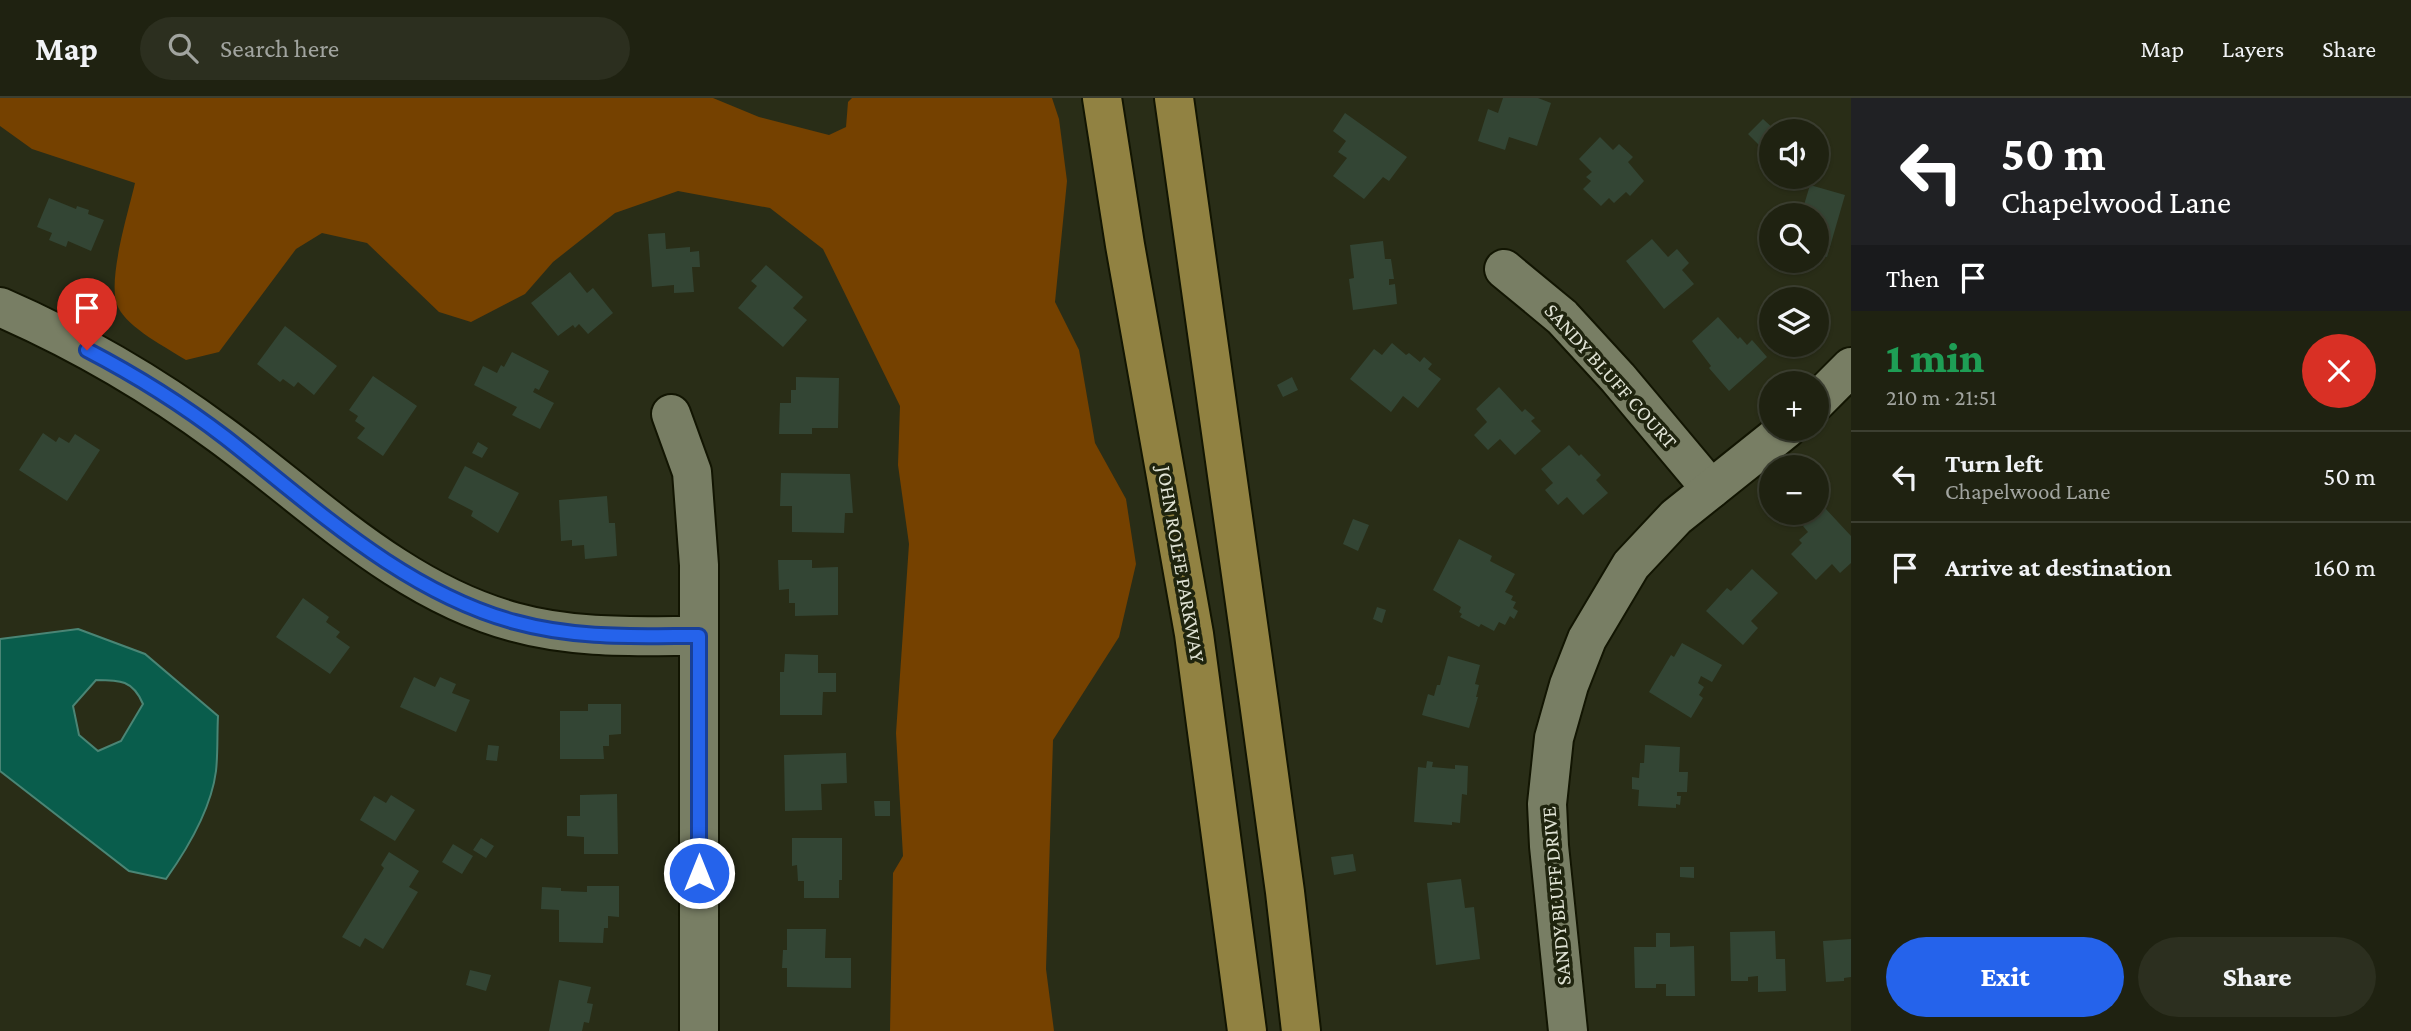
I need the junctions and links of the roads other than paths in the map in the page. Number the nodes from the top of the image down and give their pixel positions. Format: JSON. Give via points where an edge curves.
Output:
{"nodes":[{"id":1,"x":1102,"y":98,"type":"edge"},
{"id":2,"x":1174,"y":98,"type":"edge"},
{"id":3,"x":1504,"y":269,"type":"dead end"},
{"id":4,"x":0,"y":307,"type":"edge"},
{"id":5,"x":1851,"y":367,"type":"edge"},
{"id":6,"x":1829,"y":389,"type":"edge"},
{"id":7,"x":671,"y":414,"type":"dead end"},
{"id":8,"x":1771,"y":441,"type":"edge"},
{"id":9,"x":1711,"y":489,"type":"junction"},
{"id":10,"x":699,"y":636,"type":"junction"},
{"id":11,"x":699,"y":1031,"type":"edge"},
{"id":12,"x":1247,"y":1031,"type":"edge"},
{"id":13,"x":1301,"y":1031,"type":"edge"},
{"id":14,"x":1568,"y":1031,"type":"edge"}],
"edges":[{"from":1,"to":12,"type":"main road","name":"JOHN ROLFE PARKWAY","via":[[1194,634]]},
{"from":2,"to":13,"type":"main road"},
{"from":3,"to":9,"type":"street","name":"SANDY BLUFF COURT","via":[[1562,317]]},
{"from":4,"to":10,"type":"street","via":[[109,361],[173,401],[385,560],[471,607],[564,633]]},
{"from":5,"to":6,"type":"street"},
{"from":7,"to":10,"type":"street","via":[[692,472]]},
{"from":8,"to":9,"type":"street","name":"SANDY BLUFF DRIVE"},
{"from":9,"to":14,"type":"street","name":"SANDY BLUFF DRIVE","via":[[1676,517],[1632,565],[1587,639],[1554,738],[1547,804],[1549,846]]},
{"from":10,"to":11,"type":"street"}]}
